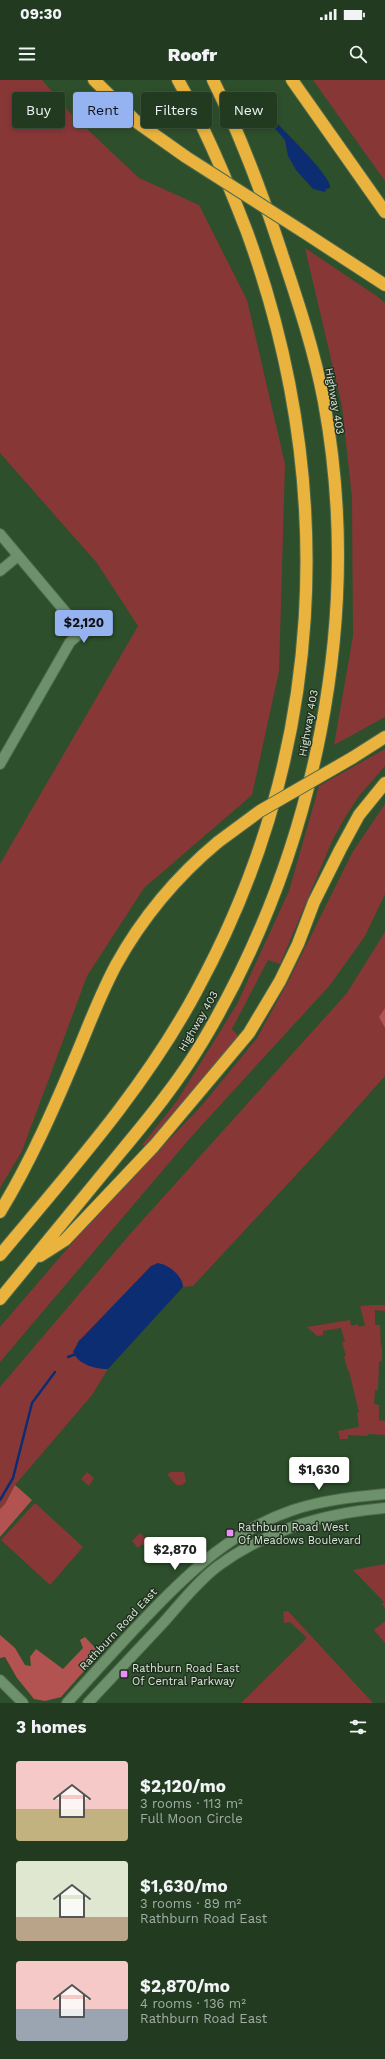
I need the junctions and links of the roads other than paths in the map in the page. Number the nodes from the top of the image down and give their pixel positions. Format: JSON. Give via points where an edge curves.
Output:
{"nodes":[{"id":1,"x":94,"y":80,"type":"edge"},
{"id":2,"x":178,"y":80,"type":"edge"},
{"id":3,"x":213,"y":80,"type":"edge"},
{"id":4,"x":292,"y":80,"type":"edge"},
{"id":5,"x":385,"y":212,"type":"edge"},
{"id":6,"x":385,"y":285,"type":"edge"},
{"id":7,"x":0,"y":534,"type":"edge"},
{"id":8,"x":18,"y":556,"type":"junction"},
{"id":9,"x":0,"y":571,"type":"edge"},
{"id":10,"x":385,"y":737,"type":"edge"},
{"id":11,"x":0,"y":764,"type":"edge"},
{"id":12,"x":385,"y":783,"type":"edge"},
{"id":13,"x":0,"y":1212,"type":"edge"},
{"id":14,"x":0,"y":1255,"type":"edge"},
{"id":15,"x":29,"y":1263,"type":"junction"},
{"id":16,"x":0,"y":1299,"type":"edge"},
{"id":17,"x":385,"y":1494,"type":"edge"},
{"id":18,"x":385,"y":1508,"type":"edge"},
{"id":19,"x":0,"y":1680,"type":"edge"},
{"id":20,"x":23,"y":1703,"type":"edge"},
{"id":21,"x":67,"y":1703,"type":"edge"},
{"id":22,"x":88,"y":1703,"type":"edge"}],
"edges":[{"from":1,"to":6,"type":"highway","bridge":true,"via":[[138,123]]},
{"from":2,"to":14,"type":"highway","name":"Highway 403","via":[[208,136],[236,202],[267,292],[287,369],[300,447],[307,524],[305,616],[297,690],[289,738],[263,836],[212,962],[174,1031],[132,1092]]},
{"from":3,"to":15,"type":"highway","name":"Highway 403","via":[[256,176],[302,310],[324,405],[334,486],[337,555],[334,631],[325,707],[311,776],[286,860],[256,938],[222,1006],[202,1043],[153,1112]]},
{"from":4,"to":5,"type":"highway"},
{"from":7,"to":8,"type":"street"},
{"from":8,"to":9,"type":"street"},
{"from":8,"to":11,"type":"street","via":[[68,615],[76,627],[76,637],[70,642]]},
{"from":10,"to":13,"type":"highway","bridge":true,"via":[[260,811],[218,842],[171,886],[122,954],[97,1005],[46,1126]]},
{"from":12,"to":15,"type":"highway","via":[[359,815],[314,902],[280,981],[249,1033],[170,1128],[71,1234]]},
{"from":15,"to":16,"type":"highway","name":"Highway 403"},
{"from":17,"to":21,"type":"street","name":"Rathburn Road East","via":[[341,1498],[292,1510],[236,1537],[208,1556],[170,1592]]},
{"from":18,"to":22,"type":"street","via":[[356,1510],[298,1524],[270,1536],[218,1566]]},
{"from":19,"to":20,"type":"street"}]}
